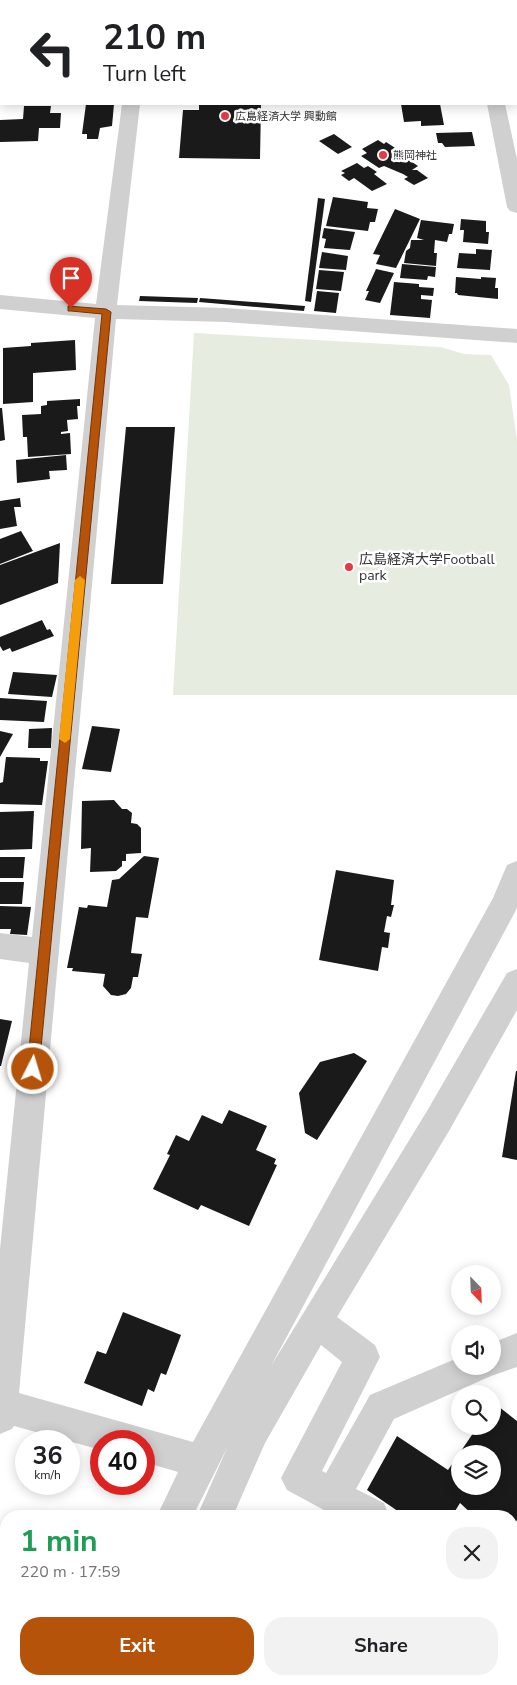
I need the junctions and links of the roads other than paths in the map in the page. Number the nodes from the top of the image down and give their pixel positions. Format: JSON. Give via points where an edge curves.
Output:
{"nodes":[{"id":1,"x":131,"y":105,"type":"edge"},
{"id":2,"x":496,"y":105,"type":"edge"},
{"id":3,"x":517,"y":207,"type":"edge"},
{"id":4,"x":0,"y":302,"type":"edge"},
{"id":5,"x":106,"y":312,"type":"junction"},
{"id":6,"x":517,"y":336,"type":"edge"},
{"id":7,"x":517,"y":873,"type":"edge"},
{"id":8,"x":0,"y":946,"type":"edge"},
{"id":9,"x":44,"y":950,"type":"junction"},
{"id":10,"x":517,"y":982,"type":"edge"},
{"id":11,"x":316,"y":1321,"type":"junction"},
{"id":12,"x":517,"y":1350,"type":"edge"},
{"id":13,"x":501,"y":1356,"type":"edge"},
{"id":14,"x":457,"y":1375,"type":"edge"},
{"id":15,"x":1,"y":1411,"type":"edge"},
{"id":16,"x":90,"y":1432,"type":"edge"},
{"id":17,"x":155,"y":1448,"type":"edge"},
{"id":18,"x":201,"y":1462,"type":"junction"},
{"id":19,"x":334,"y":1496,"type":"junction"},
{"id":20,"x":178,"y":1510,"type":"edge"},
{"id":21,"x":218,"y":1510,"type":"edge"},
{"id":22,"x":360,"y":1510,"type":"edge"}],
"edges":[{"from":1,"to":5,"type":"street"},
{"from":2,"to":3,"type":"street"},
{"from":4,"to":5,"type":"street"},
{"from":5,"to":6,"type":"street","via":[[226,315]]},
{"from":5,"to":9,"type":"street"},
{"from":7,"to":18,"type":"street","via":[[505,903]]},
{"from":8,"to":9,"type":"street"},
{"from":9,"to":15,"type":"street"},
{"from":10,"to":11,"type":"street","via":[[438,1121]]},
{"from":11,"to":19,"type":"street","via":[[363,1357],[299,1478]]},
{"from":11,"to":21,"type":"street","via":[[253,1431]]},
{"from":12,"to":13,"type":"street"},
{"from":14,"to":19,"type":"street","via":[[382,1407]]},
{"from":15,"to":16,"type":"street"},
{"from":17,"to":18,"type":"street"},
{"from":18,"to":20,"type":"street"},
{"from":19,"to":22,"type":"street"}]}
